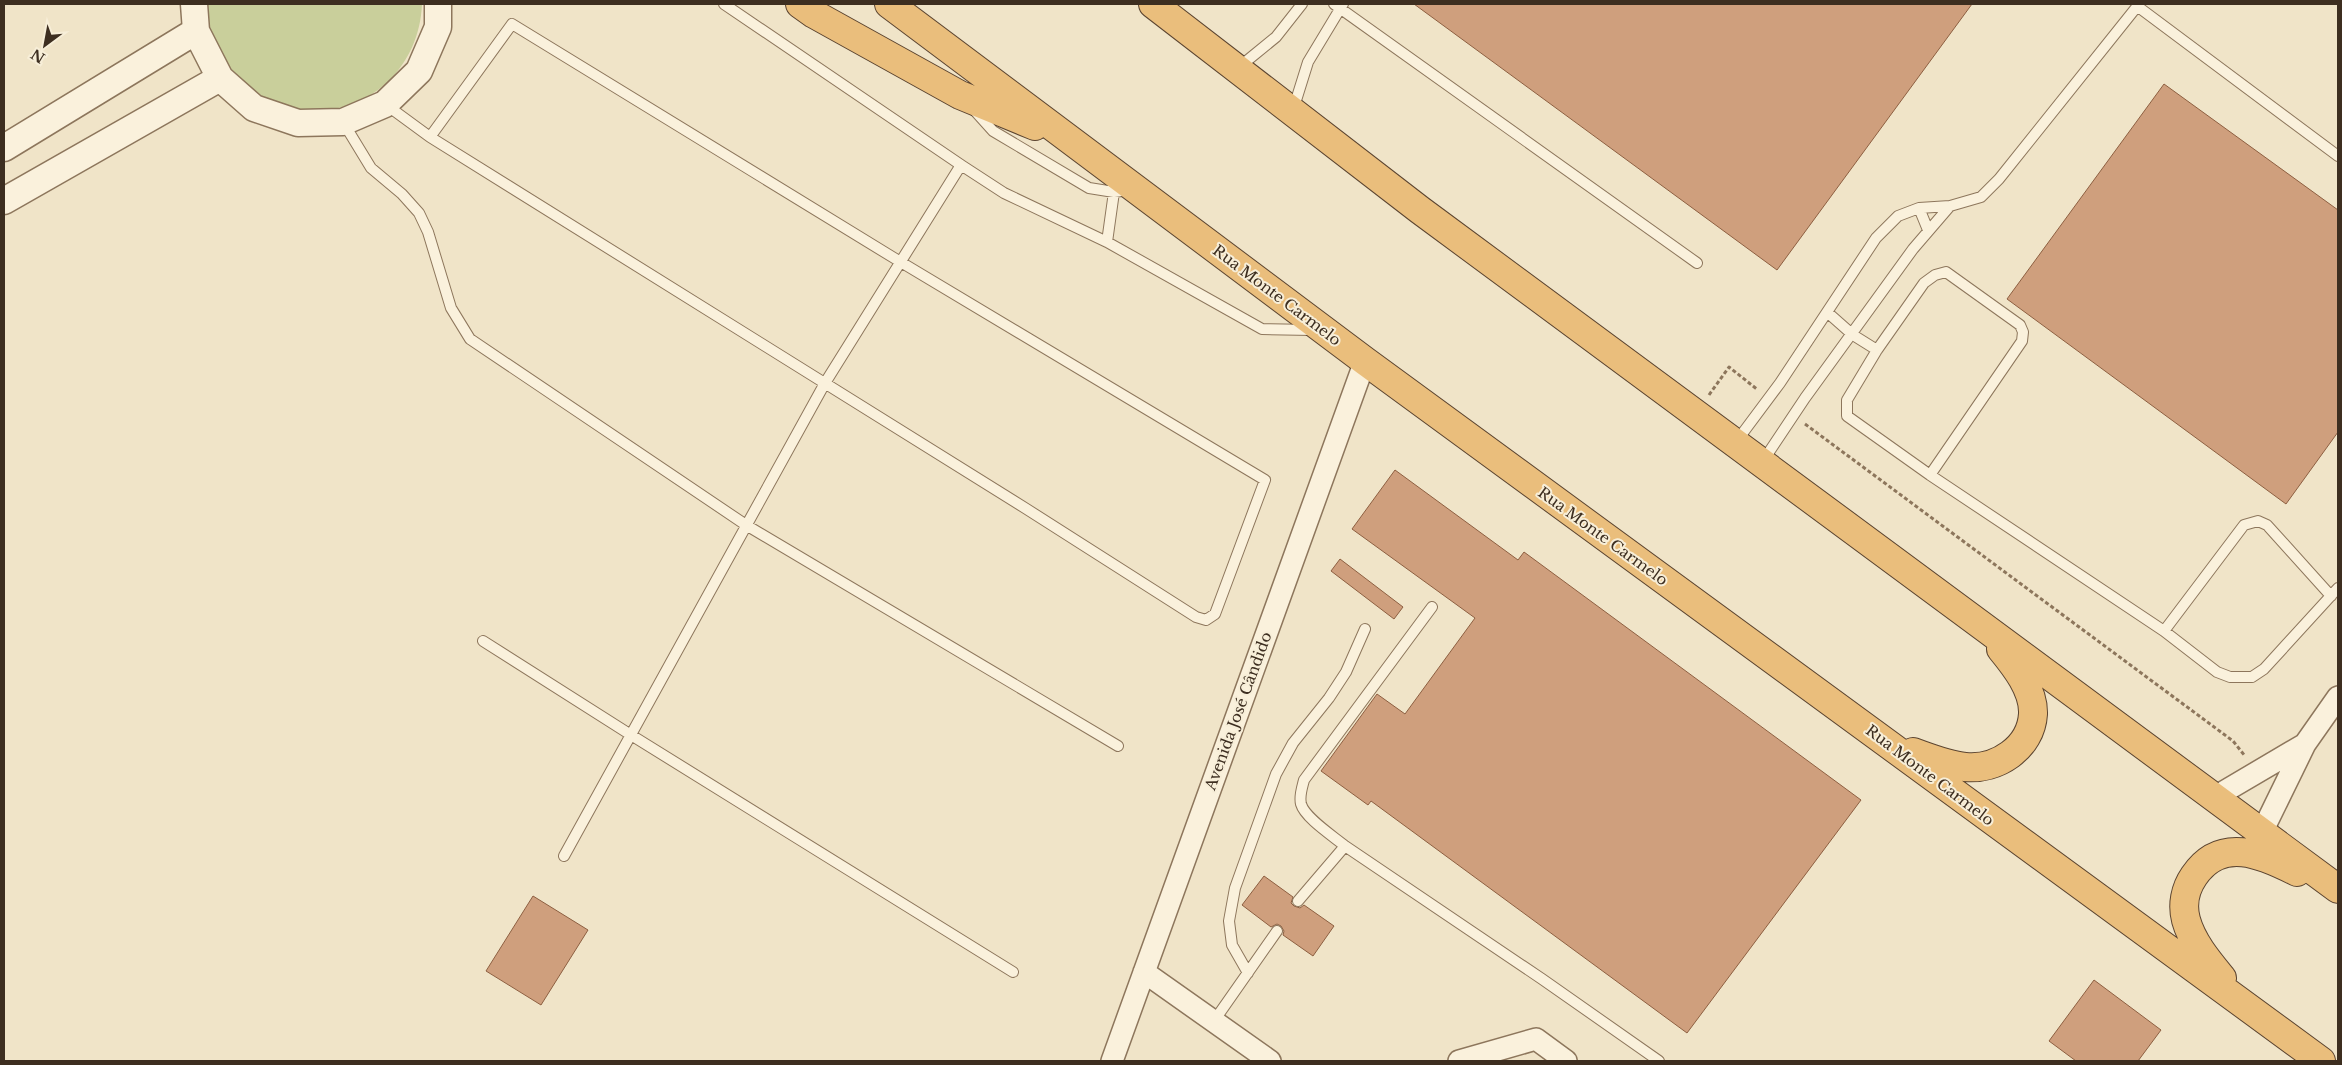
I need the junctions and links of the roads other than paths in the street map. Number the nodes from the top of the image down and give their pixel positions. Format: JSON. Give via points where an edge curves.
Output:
{"nodes":[{"id":1,"x":194,"y":4,"type":"edge"},
{"id":2,"x":438,"y":4,"type":"edge"},
{"id":3,"x":724,"y":4,"type":"edge"},
{"id":4,"x":800,"y":4,"type":"edge"},
{"id":5,"x":889,"y":4,"type":"edge"},
{"id":6,"x":1302,"y":4,"type":"edge"},
{"id":7,"x":1339,"y":5,"type":"edge"},
{"id":8,"x":2138,"y":5,"type":"edge"},
{"id":9,"x":1158,"y":6,"type":"edge"},
{"id":10,"x":196,"y":31,"type":"junction"},
{"id":11,"x":1236,"y":69,"type":"junction"},
{"id":12,"x":220,"y":78,"type":"junction"},
{"id":13,"x":960,"y":95,"type":"junction"},
{"id":14,"x":385,"y":104,"type":"junction"},
{"id":15,"x":1292,"y":113,"type":"junction"},
{"id":16,"x":343,"y":122,"type":"junction"},
{"id":17,"x":430,"y":137,"type":"junction"},
{"id":18,"x":1065,"y":137,"type":"junction"},
{"id":19,"x":4,"y":148,"type":"edge"},
{"id":20,"x":2338,"y":156,"type":"edge"},
{"id":21,"x":961,"y":165,"type":"junction"},
{"id":22,"x":1124,"y":191,"type":"junction"},
{"id":23,"x":4,"y":202,"type":"edge"},
{"id":24,"x":1950,"y":206,"type":"junction"},
{"id":25,"x":1919,"y":208,"type":"junction"},
{"id":26,"x":1928,"y":230,"type":"junction"},
{"id":27,"x":1107,"y":242,"type":"junction"},
{"id":28,"x":899,"y":261,"type":"junction"},
{"id":29,"x":1696,"y":263,"type":"dead end"},
{"id":30,"x":1827,"y":312,"type":"junction"},
{"id":31,"x":1323,"y":330,"type":"junction"},
{"id":32,"x":1853,"y":335,"type":"junction"},
{"id":33,"x":1877,"y":350,"type":"junction"},
{"id":34,"x":1365,"y":361,"type":"junction"},
{"id":35,"x":825,"y":383,"type":"junction"},
{"id":36,"x":1735,"y":443,"type":"junction"},
{"id":37,"x":1762,"y":462,"type":"junction"},
{"id":38,"x":1930,"y":475,"type":"junction"},
{"id":39,"x":746,"y":524,"type":"junction"},
{"id":40,"x":2335,"y":592,"type":"edge"},
{"id":41,"x":1432,"y":607,"type":"dead end"},
{"id":42,"x":1979,"y":623,"type":"junction"},
{"id":43,"x":1365,"y":629,"type":"dead end"},
{"id":44,"x":2164,"y":631,"type":"junction"},
{"id":45,"x":483,"y":641,"type":"dead end"},
{"id":46,"x":2338,"y":697,"type":"edge"},
{"id":47,"x":1876,"y":734,"type":"junction"},
{"id":48,"x":631,"y":735,"type":"junction"},
{"id":49,"x":2305,"y":744,"type":"junction"},
{"id":50,"x":1118,"y":746,"type":"dead end"},
{"id":51,"x":2215,"y":797,"type":"junction"},
{"id":52,"x":2262,"y":832,"type":"junction"},
{"id":53,"x":1344,"y":846,"type":"junction"},
{"id":54,"x":564,"y":856,"type":"dead end"},
{"id":55,"x":2338,"y":891,"type":"edge"},
{"id":56,"x":1298,"y":901,"type":"dead end"},
{"id":57,"x":1277,"y":932,"type":"dead end"},
{"id":58,"x":1013,"y":972,"type":"dead end"},
{"id":59,"x":1144,"y":972,"type":"junction"},
{"id":60,"x":1248,"y":973,"type":"junction"},
{"id":61,"x":2265,"y":1021,"type":"junction"},
{"id":62,"x":1214,"y":1022,"type":"junction"},
{"id":63,"x":1112,"y":1061,"type":"edge"},
{"id":64,"x":1270,"y":1061,"type":"edge"},
{"id":65,"x":1459,"y":1061,"type":"edge"},
{"id":66,"x":1566,"y":1061,"type":"edge"},
{"id":67,"x":1659,"y":1061,"type":"edge"},
{"id":68,"x":2322,"y":1061,"type":"edge"}],
"edges":[{"from":1,"to":10,"type":"street"},
{"from":2,"to":14,"type":"street","via":[[438,27],[419,71]]},
{"from":3,"to":21,"type":"lane"},
{"from":4,"to":13,"type":"highway"},
{"from":5,"to":18,"type":"highway","name":"Rua Monte Carmelo"},
{"from":6,"to":11,"type":"lane","via":[[1276,37]]},
{"from":7,"to":15,"type":"lane","via":[[1308,62]]},
{"from":7,"to":29,"type":"lane"},
{"from":8,"to":20,"type":"lane"},
{"from":8,"to":24,"type":"lane","via":[[1999,179],[1981,197]]},
{"from":9,"to":11,"type":"highway"},
{"from":10,"to":12,"type":"street"},
{"from":10,"to":19,"type":"street"},
{"from":11,"to":15,"type":"highway"},
{"from":12,"to":16,"type":"street","via":[[254,108],[298,123]]},
{"from":12,"to":23,"type":"street"},
{"from":13,"to":18,"type":"highway"},
{"from":13,"to":22,"type":"lane","via":[[993,130],[1089,188]]},
{"from":14,"to":16,"type":"street"},
{"from":14,"to":17,"type":"lane"},
{"from":15,"to":36,"type":"highway"},
{"from":16,"to":39,"type":"lane","via":[[371,168],[402,194],[418,213],[428,232],[451,308],[470,339]]},
{"from":17,"to":28,"type":"lane","via":[[512,24]]},
{"from":17,"to":35,"type":"lane"},
{"from":18,"to":22,"type":"highway","name":"Rua Monte Carmelo"},
{"from":21,"to":27,"type":"lane","via":[[1004,193]]},
{"from":21,"to":28,"type":"lane"},
{"from":22,"to":27,"type":"lane"},
{"from":22,"to":31,"type":"highway","name":"Rua Monte Carmelo"},
{"from":24,"to":25,"type":"lane"},
{"from":24,"to":26,"type":"lane"},
{"from":25,"to":26,"type":"lane"},
{"from":25,"to":30,"type":"lane","via":[[1898,216],[1876,238]]},
{"from":26,"to":32,"type":"lane"},
{"from":27,"to":31,"type":"lane","via":[[1262,329]]},
{"from":28,"to":35,"type":"lane"},
{"from":28,"to":35,"type":"lane","via":[[1265,480],[1215,614],[1206,620],[1196,617]]},
{"from":30,"to":32,"type":"lane"},
{"from":30,"to":36,"type":"lane"},
{"from":31,"to":34,"type":"highway","name":"Rua Monte Carmelo"},
{"from":32,"to":33,"type":"lane"},
{"from":32,"to":37,"type":"lane"},
{"from":33,"to":38,"type":"lane","via":[[1847,400],[1847,416]]},
{"from":33,"to":38,"type":"lane","via":[[1924,283],[1946,272],[2020,325],[2023,332],[2022,341]]},
{"from":34,"to":47,"type":"highway","name":"Rua Monte Carmelo"},
{"from":34,"to":59,"type":"street","name":"Avenida José Cândido"},
{"from":35,"to":39,"type":"lane"},
{"from":36,"to":37,"type":"highway"},
{"from":37,"to":42,"type":"highway"},
{"from":38,"to":44,"type":"lane"},
{"from":39,"to":48,"type":"lane"},
{"from":39,"to":50,"type":"lane"},
{"from":40,"to":44,"type":"lane","via":[[2264,669],[2252,677],[2218,672]]},
{"from":40,"to":44,"type":"lane","via":[[2267,525],[2258,522],[2244,525]]},
{"from":41,"to":53,"type":"lane","via":[[1304,780],[1300,803],[1305,812]]},
{"from":42,"to":47,"type":"highway","via":[[2014,665],[2028,690],[2033,714],[2026,738],[2010,756],[1990,765],[1966,767],[1938,762]]},
{"from":42,"to":51,"type":"highway"},
{"from":43,"to":60,"type":"lane","via":[[1346,672],[1293,744],[1276,774],[1235,888],[1229,921],[1232,945]]},
{"from":45,"to":48,"type":"lane"},
{"from":46,"to":49,"type":"street"},
{"from":47,"to":61,"type":"highway","name":"Rua Monte Carmelo"},
{"from":48,"to":54,"type":"lane"},
{"from":48,"to":58,"type":"lane"},
{"from":49,"to":51,"type":"street"},
{"from":49,"to":52,"type":"street"},
{"from":51,"to":52,"type":"highway"},
{"from":52,"to":55,"type":"highway"},
{"from":53,"to":56,"type":"lane"},
{"from":53,"to":67,"type":"lane"},
{"from":55,"to":61,"type":"highway","via":[[2283,864],[2257,854],[2234,851],[2215,855],[2200,866],[2190,882],[2184,901],[2193,938],[2240,999]]},
{"from":57,"to":60,"type":"lane"},
{"from":59,"to":62,"type":"street"},
{"from":59,"to":63,"type":"street","name":"Avenida José Cândido"},
{"from":60,"to":62,"type":"lane"},
{"from":61,"to":68,"type":"highway","name":"Rua Monte Carmelo"},
{"from":62,"to":64,"type":"street"},
{"from":65,"to":66,"type":"street","via":[[1536,1039]]}]}
